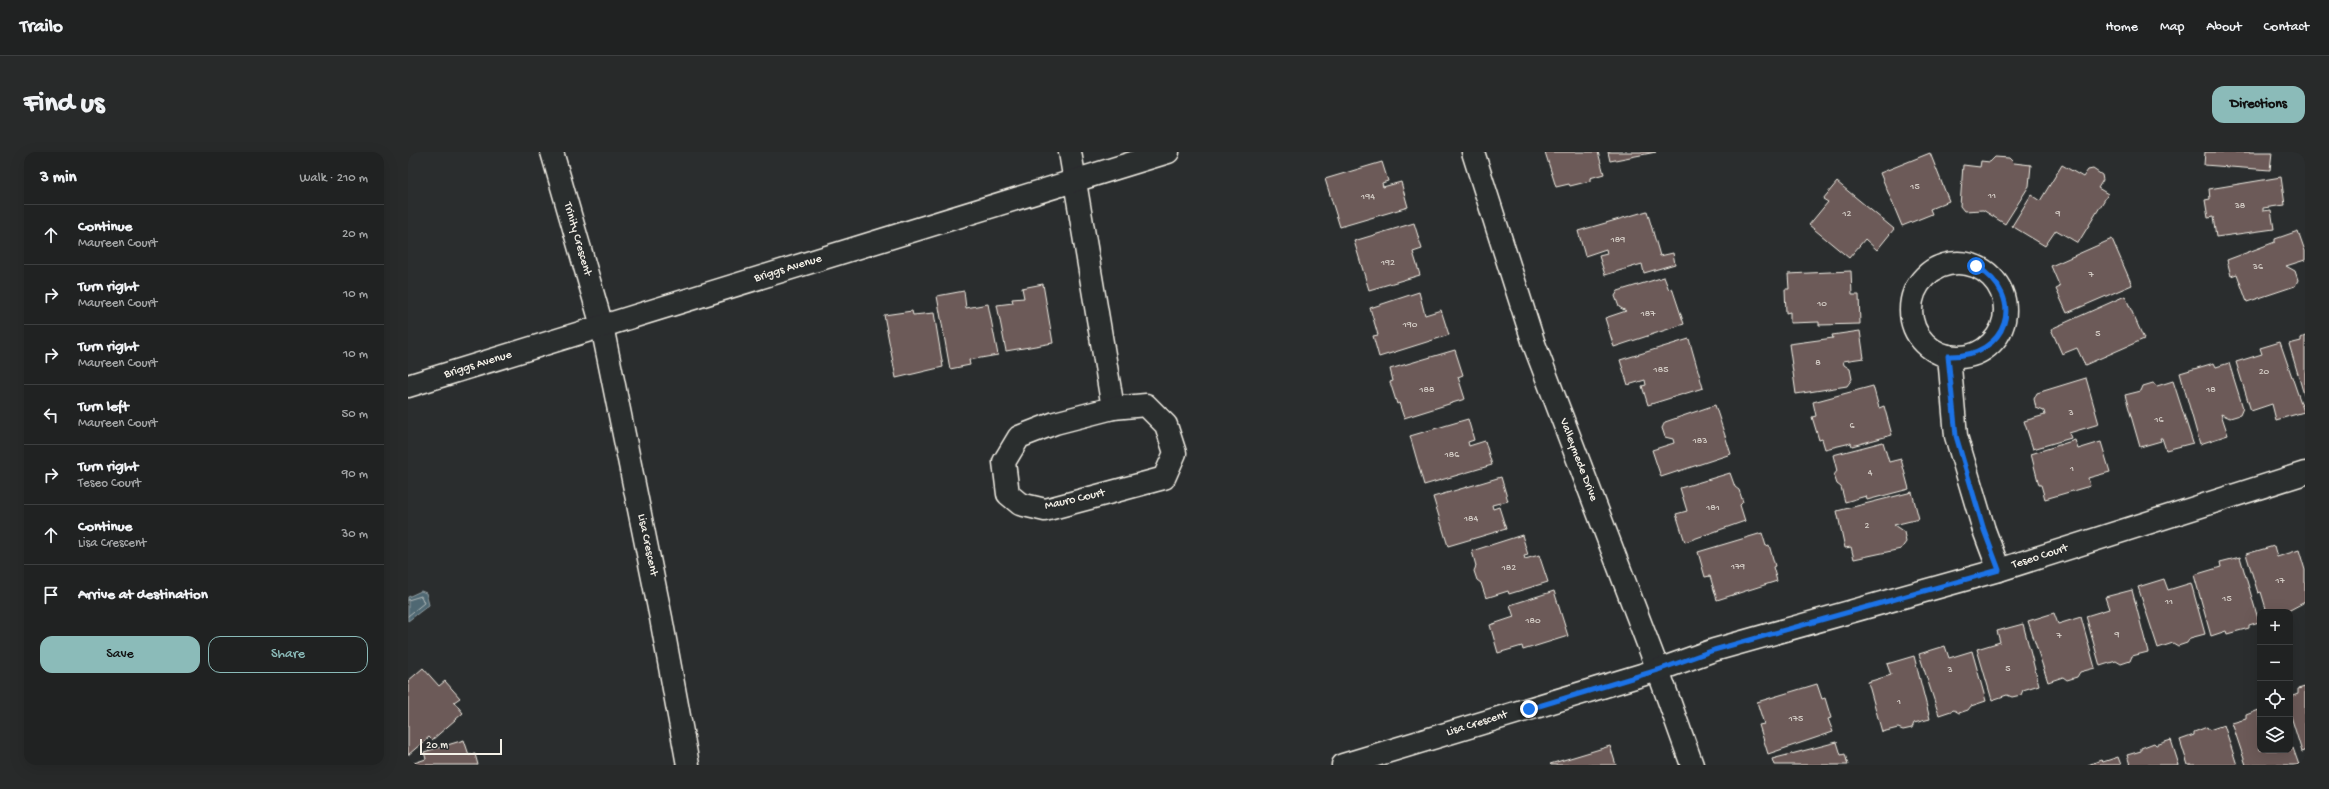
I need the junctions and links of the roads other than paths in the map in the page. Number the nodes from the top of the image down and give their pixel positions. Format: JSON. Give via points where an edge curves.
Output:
{"nodes":[{"id":1,"x":552,"y":152,"type":"edge"},
{"id":2,"x":1070,"y":152,"type":"edge"},
{"id":3,"x":1168,"y":152,"type":"edge"},
{"id":4,"x":1474,"y":152,"type":"edge"},
{"id":5,"x":1075,"y":180,"type":"junction"},
{"id":6,"x":602,"y":326,"type":"junction"},
{"id":7,"x":1948,"y":356,"type":"junction"},
{"id":8,"x":408,"y":386,"type":"edge"},
{"id":9,"x":1113,"y":408,"type":"junction"},
{"id":10,"x":2305,"y":474,"type":"edge"},
{"id":11,"x":1999,"y":570,"type":"junction"},
{"id":12,"x":1658,"y":670,"type":"junction"},
{"id":13,"x":688,"y":765,"type":"edge"},
{"id":14,"x":1343,"y":765,"type":"edge"},
{"id":15,"x":1692,"y":765,"type":"edge"}],
"edges":[{"from":1,"to":6,"type":"street","name":"Trinity Crescent"},
{"from":2,"to":5,"type":"street"},
{"from":3,"to":5,"type":"street","name":"Briggs Avenue"},
{"from":4,"to":12,"type":"street","name":"Valleymede Drive","via":[[1534,344]]},
{"from":5,"to":6,"type":"street","name":"Briggs Avenue"},
{"from":5,"to":9,"type":"street"},
{"from":6,"to":8,"type":"street","name":"Briggs Avenue"},
{"from":6,"to":13,"type":"street","name":"Lisa Crescent","via":[[662,618]]},
{"from":7,"to":7,"type":"street","via":[[1964,357],[1986,348],[2001,330],[2006,315],[2005,300],[1999,286],[1989,274],[1976,266],[1960,262],[1945,264],[1930,271],[1919,282],[1912,296],[1910,312],[1914,327],[1930,347]]},
{"from":7,"to":11,"type":"street","via":[[1956,436],[1984,530]]},
{"from":9,"to":9,"type":"street","name":"Mauro Court","via":[[1055,423],[1019,437],[1004,462],[1008,494],[1020,504],[1045,510],[1164,478],[1175,453],[1166,425],[1146,405]]},
{"from":10,"to":11,"type":"street","name":"Teseo Court"},
{"from":11,"to":12,"type":"street","name":"Teseo Court","via":[[1714,650]]},
{"from":12,"to":14,"type":"street","name":"Lisa Crescent"},
{"from":12,"to":15,"type":"street","name":"Valleymede Drive"}]}
